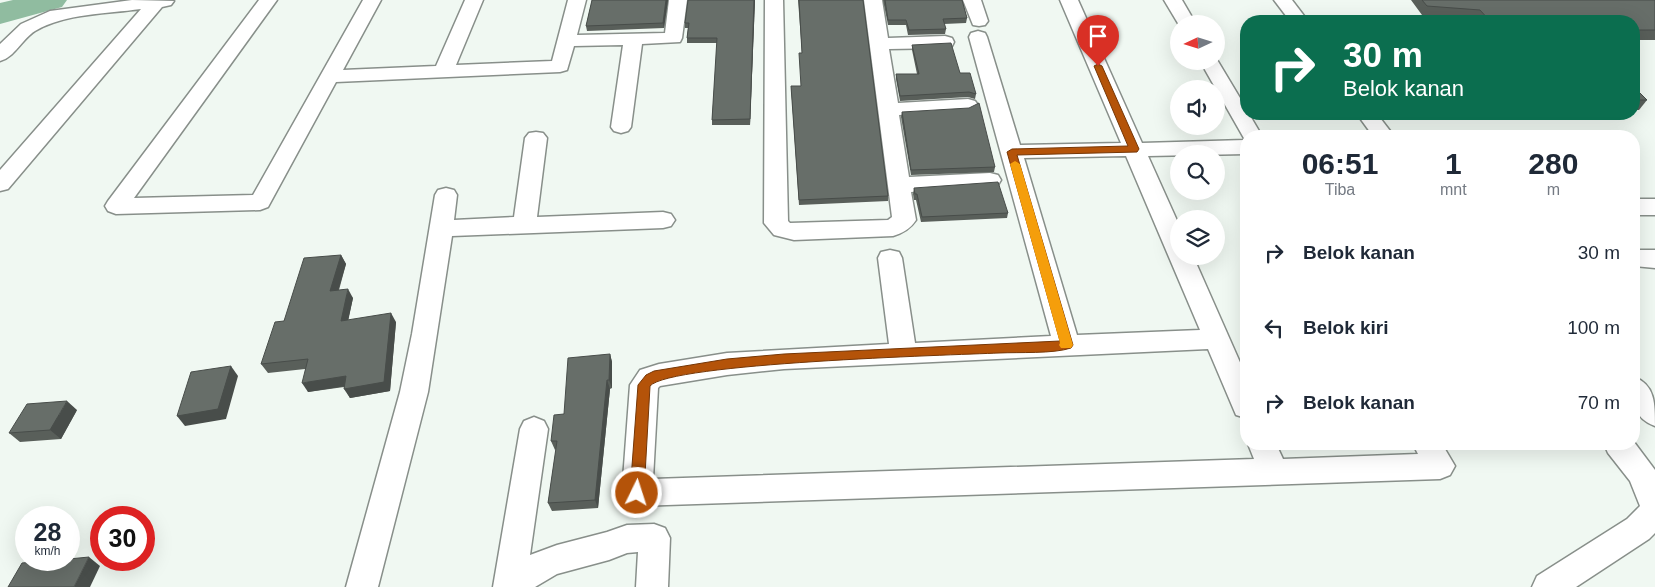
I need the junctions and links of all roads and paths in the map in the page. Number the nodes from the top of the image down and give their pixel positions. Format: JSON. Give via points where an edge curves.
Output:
{"nodes":[{"id":1,"x":268,"y":0,"type":"edge"},
{"id":2,"x":372,"y":0,"type":"edge"},
{"id":3,"x":474,"y":0,"type":"edge"},
{"id":4,"x":576,"y":0,"type":"edge"},
{"id":5,"x":678,"y":0,"type":"edge"},
{"id":6,"x":774,"y":0,"type":"edge"},
{"id":7,"x":873,"y":0,"type":"edge"},
{"id":8,"x":972,"y":0,"type":"edge"},
{"id":9,"x":1069,"y":0,"type":"edge"},
{"id":10,"x":1173,"y":0,"type":"edge"},
{"id":11,"x":1283,"y":0,"type":"edge"},
{"id":12,"x":164,"y":1,"type":"edge"},
{"id":13,"x":1182,"y":15,"type":"edge"},
{"id":14,"x":1294,"y":15,"type":"edge"},
{"id":15,"x":632,"y":39,"type":"junction"},
{"id":16,"x":566,"y":41,"type":"junction"},
{"id":17,"x":945,"y":42,"type":"edge"},
{"id":18,"x":880,"y":44,"type":"junction"},
{"id":19,"x":0,"y":55,"type":"edge"},
{"id":20,"x":1214,"y":70,"type":"edge"},
{"id":21,"x":443,"y":72,"type":"junction"},
{"id":22,"x":328,"y":77,"type":"junction"},
{"id":23,"x":968,"y":104,"type":"dead end"},
{"id":24,"x":890,"y":109,"type":"junction"},
{"id":25,"x":1240,"y":115,"type":"edge"},
{"id":26,"x":1372,"y":120,"type":"edge"},
{"id":27,"x":621,"y":127,"type":"dead end"},
{"id":28,"x":1379,"y":130,"type":"edge"},
{"id":29,"x":536,"y":138,"type":"dead end"},
{"id":30,"x":1240,"y":147,"type":"edge"},
{"id":31,"x":1134,"y":149,"type":"junction"},
{"id":32,"x":1012,"y":152,"type":"junction"},
{"id":33,"x":990,"y":180,"type":"dead end"},
{"id":34,"x":0,"y":184,"type":"edge"},
{"id":35,"x":900,"y":185,"type":"junction"},
{"id":36,"x":1640,"y":191,"type":"edge"},
{"id":37,"x":1655,"y":191,"type":"edge"},
{"id":38,"x":446,"y":195,"type":"dead end"},
{"id":39,"x":1640,"y":207,"type":"edge"},
{"id":40,"x":1655,"y":207,"type":"edge"},
{"id":41,"x":663,"y":220,"type":"dead end"},
{"id":42,"x":525,"y":224,"type":"junction"},
{"id":43,"x":441,"y":228,"type":"junction"},
{"id":44,"x":1170,"y":231,"type":"edge"},
{"id":45,"x":890,"y":258,"type":"dead end"},
{"id":46,"x":1640,"y":258,"type":"edge"},
{"id":47,"x":1655,"y":258,"type":"edge"},
{"id":48,"x":1184,"y":265,"type":"edge"},
{"id":49,"x":1217,"y":339,"type":"junction"},
{"id":50,"x":1067,"y":345,"type":"junction"},
{"id":51,"x":903,"y":352,"type":"junction"},
{"id":52,"x":1240,"y":393,"type":"edge"},
{"id":53,"x":1640,"y":395,"type":"edge"},
{"id":54,"x":1655,"y":414,"type":"edge"},
{"id":55,"x":534,"y":429,"type":"dead end"},
{"id":56,"x":1264,"y":450,"type":"edge"},
{"id":57,"x":1431,"y":450,"type":"edge"},
{"id":58,"x":1623,"y":450,"type":"edge"},
{"id":59,"x":1274,"y":473,"type":"junction"},
{"id":60,"x":1655,"y":506,"type":"edge"},
{"id":61,"x":1655,"y":512,"type":"edge"},
{"id":62,"x":362,"y":587,"type":"edge"},
{"id":63,"x":511,"y":587,"type":"edge"},
{"id":64,"x":652,"y":587,"type":"edge"},
{"id":65,"x":1548,"y":587,"type":"edge"}],
"edges":[{"from":1,"to":22,"type":"street","via":[[116,206],[260,202]]},
{"from":2,"to":22,"type":"street"},
{"from":3,"to":21,"type":"street"},
{"from":4,"to":16,"type":"street"},
{"from":5,"to":15,"type":"street","via":[[673,38]]},
{"from":6,"to":35,"type":"street","via":[[776,223],[782,229],[794,232],[893,228],[904,220]]},
{"from":7,"to":18,"type":"street"},
{"from":8,"to":32,"type":"street"},
{"from":9,"to":31,"type":"street"},
{"from":10,"to":13,"type":"street"},
{"from":11,"to":14,"type":"street"},
{"from":12,"to":19,"type":"street","via":[[56,15],[27,28]]},
{"from":12,"to":34,"type":"street"},
{"from":15,"to":16,"type":"street"},
{"from":15,"to":27,"type":"street"},
{"from":16,"to":21,"type":"street","via":[[560,66]]},
{"from":17,"to":18,"type":"street"},
{"from":18,"to":24,"type":"street"},
{"from":20,"to":25,"type":"street"},
{"from":21,"to":22,"type":"street"},
{"from":23,"to":24,"type":"street"},
{"from":24,"to":35,"type":"street"},
{"from":26,"to":28,"type":"street"},
{"from":29,"to":42,"type":"street"},
{"from":30,"to":31,"type":"street"},
{"from":31,"to":32,"type":"street"},
{"from":31,"to":44,"type":"street"},
{"from":32,"to":50,"type":"street"},
{"from":33,"to":35,"type":"street"},
{"from":36,"to":37,"type":"street"},
{"from":38,"to":43,"type":"street"},
{"from":39,"to":40,"type":"street"},
{"from":41,"to":42,"type":"street"},
{"from":42,"to":43,"type":"street"},
{"from":43,"to":62,"type":"street","via":[[414,392]]},
{"from":45,"to":51,"type":"street"},
{"from":46,"to":47,"type":"street"},
{"from":48,"to":49,"type":"street"},
{"from":49,"to":50,"type":"street"},
{"from":49,"to":52,"type":"street"},
{"from":50,"to":51,"type":"street"},
{"from":51,"to":59,"type":"street","via":[[727,364],[650,378],[644,385],[637,493]]},
{"from":53,"to":54,"type":"street"},
{"from":55,"to":63,"type":"street"},
{"from":56,"to":59,"type":"street"},
{"from":57,"to":59,"type":"street","via":[[1440,466]]},
{"from":58,"to":60,"type":"street","via":[[1642,474]]},
{"from":61,"to":65,"type":"street","via":[[1638,530]]},
{"from":63,"to":64,"type":"street","via":[[535,568],[568,556],[610,546],[626,538],[654,538]]}]}
